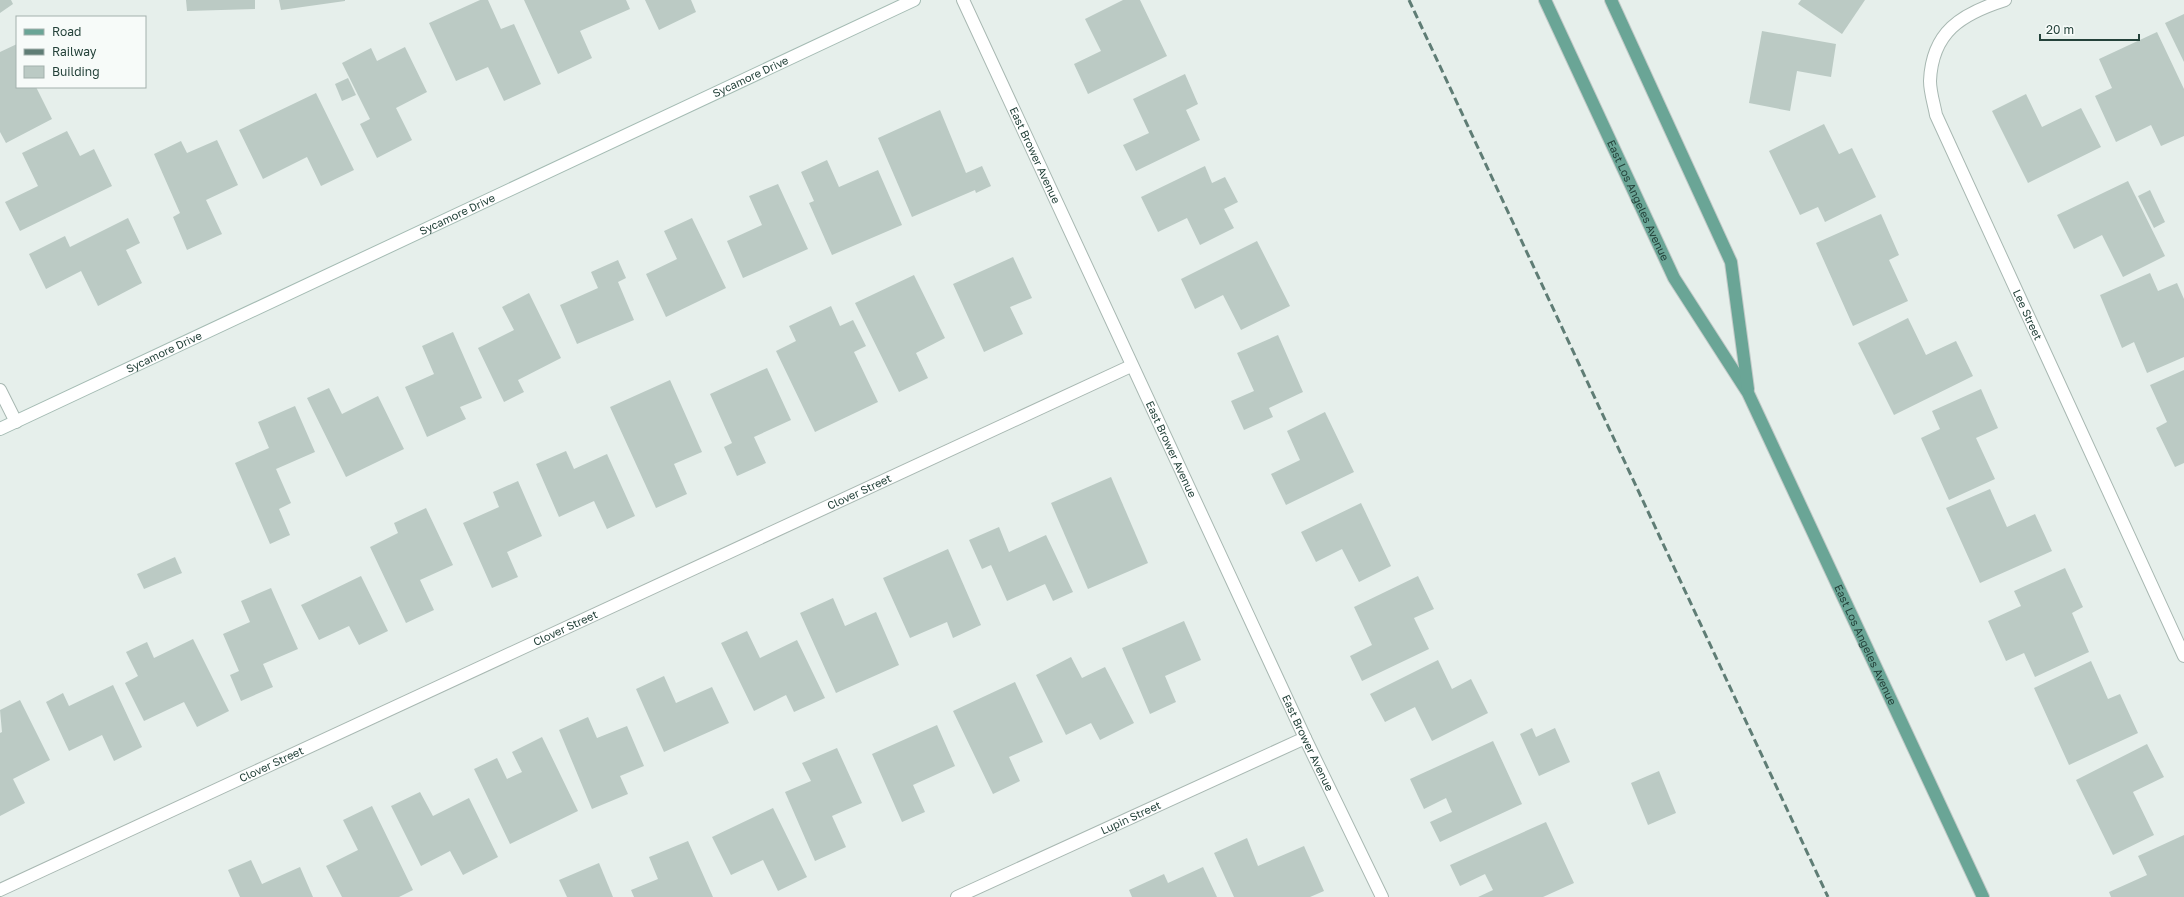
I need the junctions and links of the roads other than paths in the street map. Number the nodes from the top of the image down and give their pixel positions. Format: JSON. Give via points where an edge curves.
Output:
{"nodes":[{"id":1,"x":914,"y":0,"type":"edge"},
{"id":2,"x":963,"y":0,"type":"edge"},
{"id":3,"x":1545,"y":0,"type":"edge"},
{"id":4,"x":1612,"y":0,"type":"edge"},
{"id":5,"x":2005,"y":0,"type":"edge"},
{"id":6,"x":1131,"y":366,"type":"junction"},
{"id":7,"x":0,"y":390,"type":"edge"},
{"id":8,"x":1748,"y":393,"type":"junction"},
{"id":9,"x":16,"y":422,"type":"junction"},
{"id":10,"x":0,"y":429,"type":"edge"},
{"id":11,"x":2184,"y":656,"type":"edge"},
{"id":12,"x":1305,"y":738,"type":"junction"},
{"id":13,"x":0,"y":890,"type":"edge"},
{"id":14,"x":957,"y":897,"type":"edge"},
{"id":15,"x":1382,"y":897,"type":"edge"},
{"id":16,"x":1983,"y":897,"type":"edge"}],
"edges":[{"from":1,"to":9,"type":"street","name":"Sycamore Drive"},
{"from":2,"to":6,"type":"street","name":"East Brower Avenue"},
{"from":3,"to":8,"type":"main road","name":"East Los Angeles Avenue","via":[[1674,278]]},
{"from":4,"to":8,"type":"main road","name":"East Los Angeles Avenue","via":[[1731,262]]},
{"from":5,"to":11,"type":"street","name":"Lee Street","via":[[1978,8],[1947,31],[1933,54],[1930,82],[1936,115]]},
{"from":6,"to":12,"type":"street","name":"East Brower Avenue"},
{"from":6,"to":13,"type":"street","name":"Clover Street"},
{"from":7,"to":9,"type":"street"},
{"from":8,"to":16,"type":"main road","name":"East Los Angeles Avenue"},
{"from":9,"to":10,"type":"street","name":"Sycamore Drive"},
{"from":12,"to":14,"type":"street","name":"Lupin Street"},
{"from":12,"to":15,"type":"street","name":"East Brower Avenue"}]}
